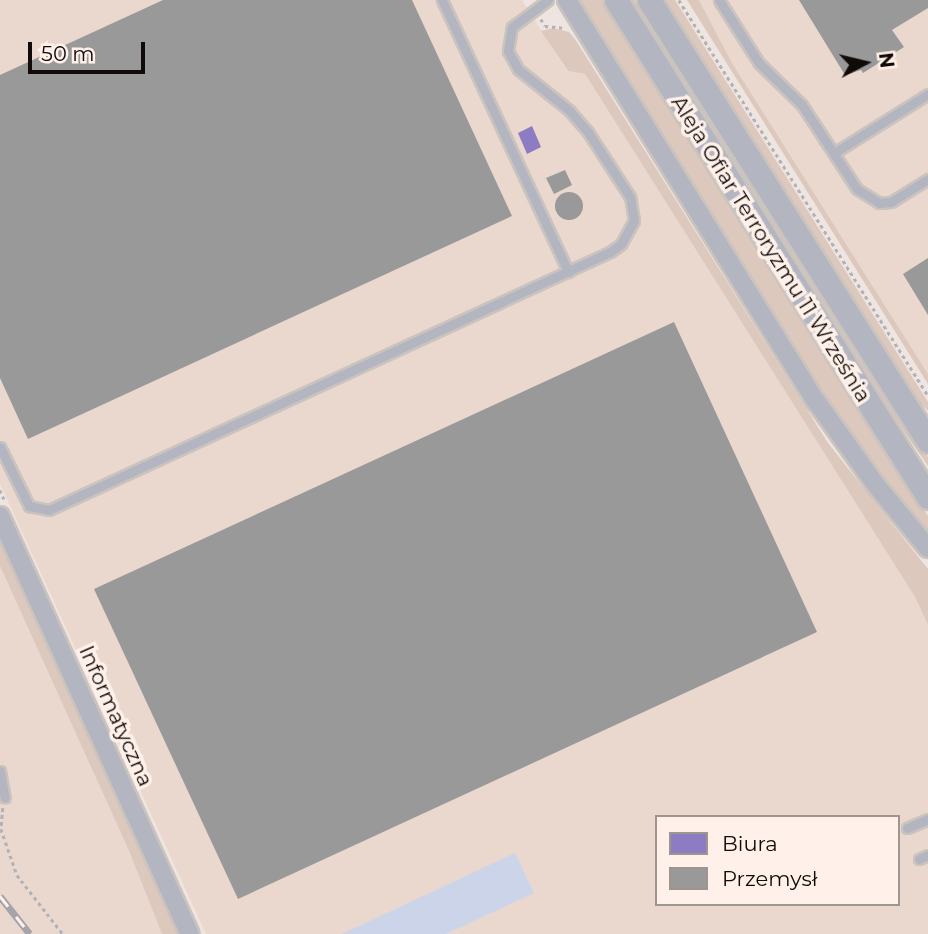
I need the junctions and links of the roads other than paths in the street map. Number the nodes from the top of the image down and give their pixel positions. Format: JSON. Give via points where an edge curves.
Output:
{"nodes":[{"id":1,"x":442,"y":0,"type":"edge"},
{"id":2,"x":548,"y":0,"type":"edge"},
{"id":3,"x":567,"y":0,"type":"edge"},
{"id":4,"x":616,"y":0,"type":"edge"},
{"id":5,"x":649,"y":0,"type":"edge"},
{"id":6,"x":719,"y":0,"type":"edge"},
{"id":7,"x":928,"y":94,"type":"edge"},
{"id":8,"x":834,"y":153,"type":"junction"},
{"id":9,"x":928,"y":179,"type":"edge"},
{"id":10,"x":568,"y":272,"type":"junction"},
{"id":11,"x":928,"y":441,"type":"edge"},
{"id":12,"x":0,"y":447,"type":"edge"},
{"id":13,"x":928,"y":497,"type":"edge"},
{"id":14,"x":0,"y":516,"type":"edge"},
{"id":15,"x":928,"y":548,"type":"edge"},
{"id":16,"x":0,"y":771,"type":"edge"},
{"id":17,"x":5,"y":798,"type":"road end"},
{"id":18,"x":928,"y":819,"type":"edge"},
{"id":19,"x":907,"y":828,"type":"dead end"},
{"id":20,"x":190,"y":934,"type":"edge"}],
"edges":[{"from":1,"to":10,"type":"lane"},
{"from":2,"to":10,"type":"lane","via":[[512,27],[508,41],[512,60],[588,132],[634,210],[634,221],[621,244]]},
{"from":3,"to":15,"type":"street","via":[[822,410]]},
{"from":4,"to":13,"type":"street","name":"Aleja Ofiar Terroryzmu 11 Września"},
{"from":5,"to":11,"type":"street","name":"Aleja Ofiar Terroryzmu 11 Września"},
{"from":6,"to":8,"type":"lane","via":[[759,63],[802,106]]},
{"from":7,"to":8,"type":"lane"},
{"from":8,"to":9,"type":"lane","via":[[857,189],[879,203],[891,202]]},
{"from":10,"to":12,"type":"lane","via":[[49,510],[29,506]]},
{"from":14,"to":20,"type":"street","name":"Informatyczna"},
{"from":16,"to":17,"type":"lane"},
{"from":18,"to":19,"type":"lane"}]}
